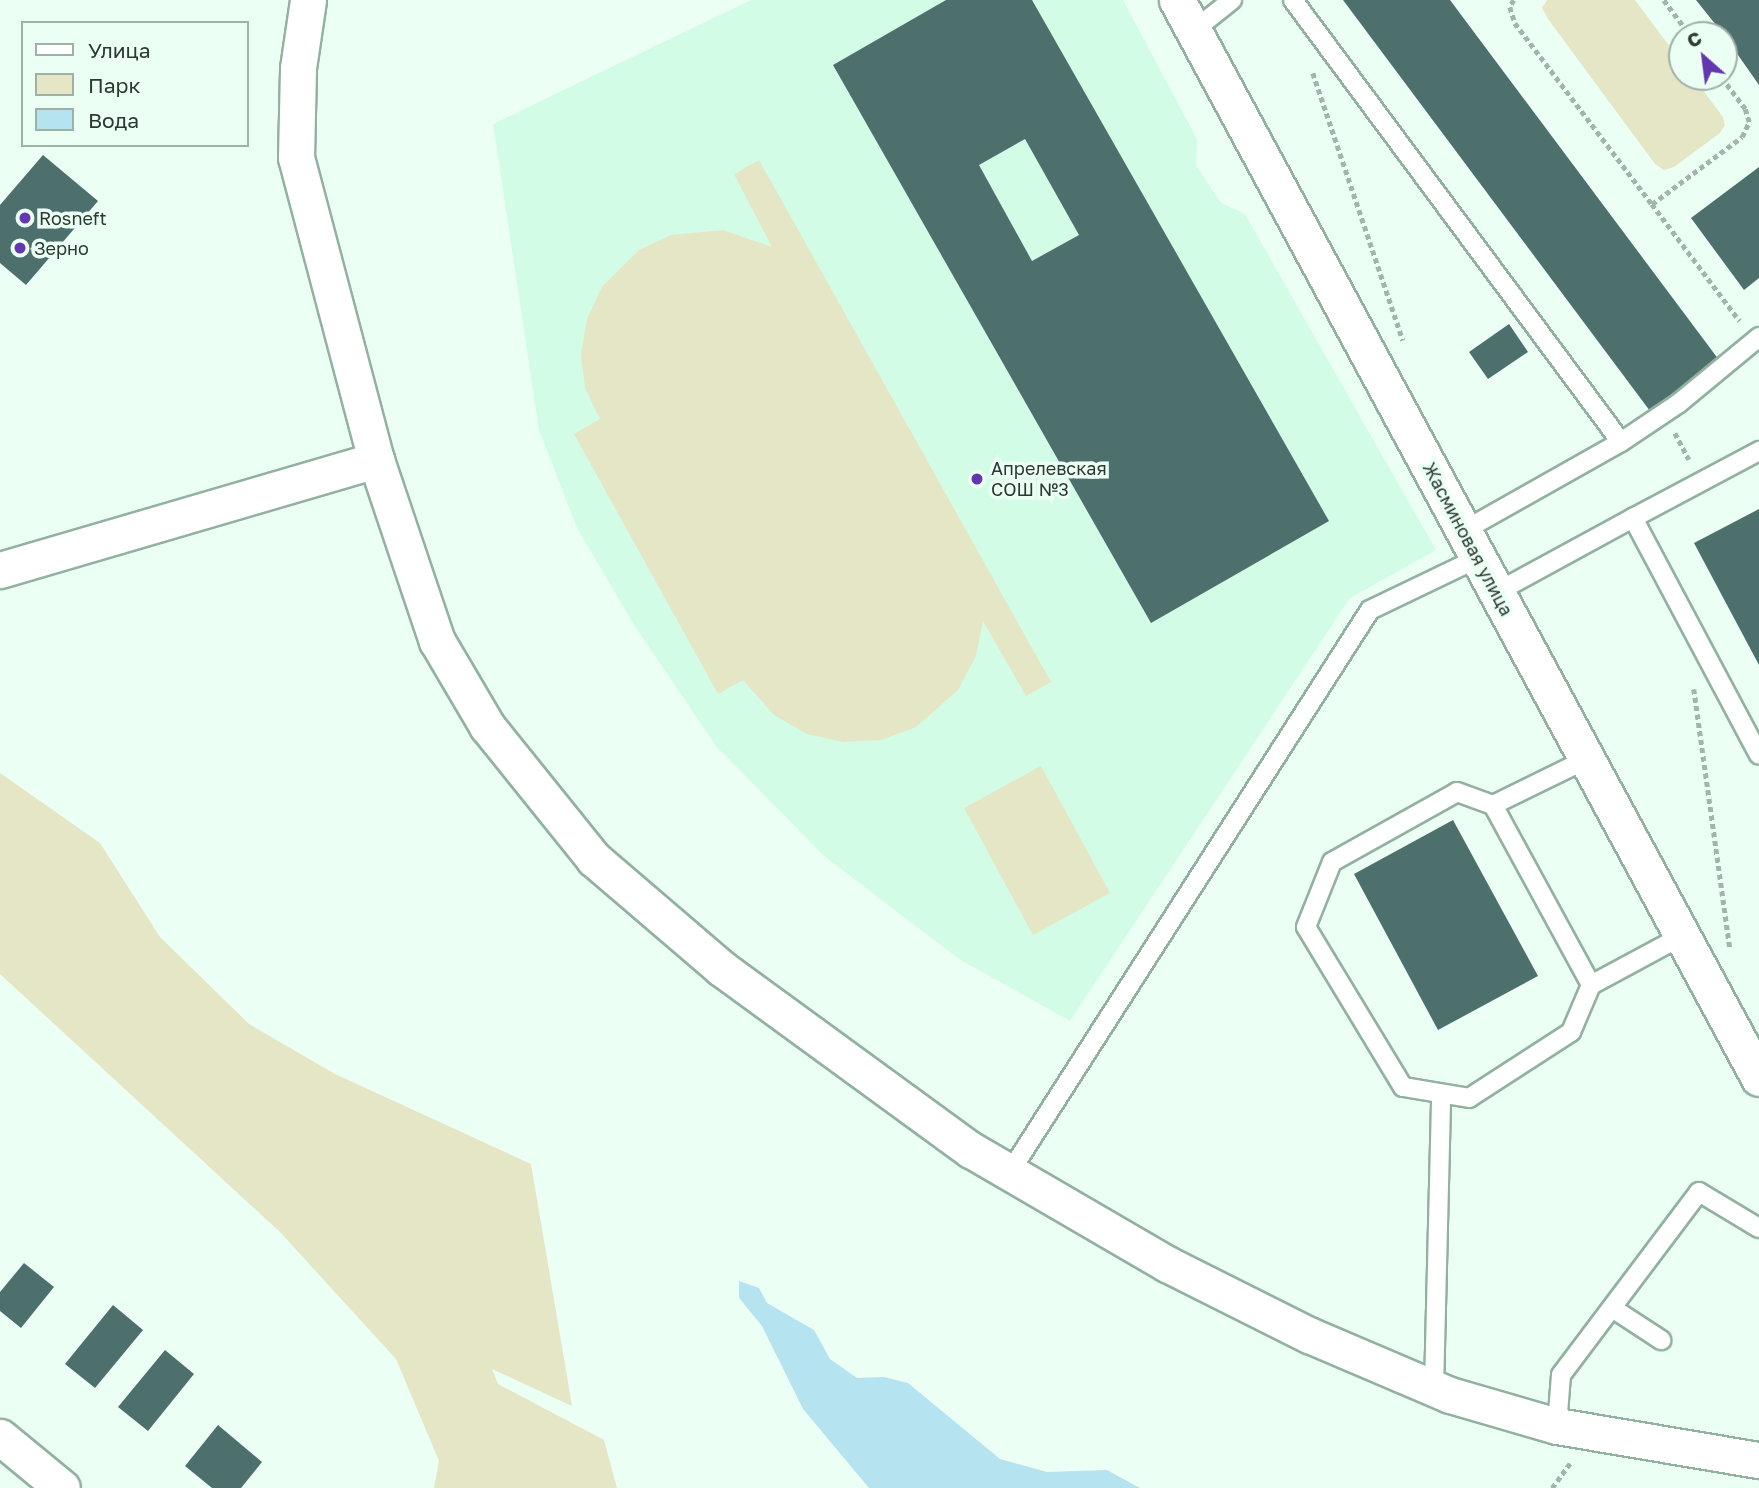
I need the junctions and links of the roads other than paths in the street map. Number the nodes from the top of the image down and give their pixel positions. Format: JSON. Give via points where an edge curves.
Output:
{"nodes":[{"id":1,"x":308,"y":0,"type":"edge"},
{"id":2,"x":1177,"y":0,"type":"edge"},
{"id":3,"x":1232,"y":0,"type":"edge"},
{"id":4,"x":1293,"y":0,"type":"edge"},
{"id":5,"x":1194,"y":31,"type":"junction"},
{"id":6,"x":1757,"y":338,"type":"edge"},
{"id":7,"x":1621,"y":442,"type":"junction"},
{"id":8,"x":1759,"y":451,"type":"edge"},
{"id":9,"x":376,"y":460,"type":"junction"},
{"id":10,"x":1633,"y":518,"type":"junction"},
{"id":11,"x":1471,"y":545,"type":"junction"},
{"id":12,"x":0,"y":570,"type":"edge"},
{"id":13,"x":1497,"y":592,"type":"junction"},
{"id":14,"x":1759,"y":755,"type":"edge"},
{"id":15,"x":1585,"y":760,"type":"junction"},
{"id":16,"x":1493,"y":805,"type":"junction"},
{"id":17,"x":1682,"y":936,"type":"junction"},
{"id":18,"x":1591,"y":985,"type":"junction"},
{"id":19,"x":1759,"y":1078,"type":"edge"},
{"id":20,"x":1441,"y":1095,"type":"junction"},
{"id":21,"x":1010,"y":1172,"type":"junction"},
{"id":22,"x":1759,"y":1228,"type":"edge"},
{"id":23,"x":1612,"y":1308,"type":"junction"},
{"id":24,"x":1661,"y":1340,"type":"dead end"},
{"id":25,"x":1434,"y":1388,"type":"junction"},
{"id":26,"x":1557,"y":1426,"type":"junction"},
{"id":27,"x":0,"y":1437,"type":"edge"},
{"id":28,"x":1759,"y":1460,"type":"edge"},
{"id":29,"x":62,"y":1488,"type":"edge"}],
"edges":[{"from":1,"to":9,"type":"street","via":[[298,68],[296,159]]},
{"from":2,"to":5,"type":"street","name":"Жасминовая улица"},
{"from":3,"to":5,"type":"lane"},
{"from":4,"to":7,"type":"lane"},
{"from":5,"to":11,"type":"street","name":"Жасминовая улица"},
{"from":6,"to":7,"type":"lane","via":[[1679,403]]},
{"from":7,"to":11,"type":"lane"},
{"from":8,"to":10,"type":"lane"},
{"from":9,"to":12,"type":"street"},
{"from":9,"to":21,"type":"street","via":[[437,641],[488,726],[594,859],[721,968],[971,1150]]},
{"from":10,"to":13,"type":"lane"},
{"from":10,"to":14,"type":"lane"},
{"from":11,"to":13,"type":"street","name":"Жасминовая улица"},
{"from":11,"to":21,"type":"lane","via":[[1370,610]]},
{"from":13,"to":15,"type":"street","name":"Жасминовая улица"},
{"from":15,"to":16,"type":"lane"},
{"from":15,"to":17,"type":"street","name":"Жасминовая улица"},
{"from":16,"to":18,"type":"lane"},
{"from":16,"to":20,"type":"lane","via":[[1457,792],[1332,862],[1306,927],[1403,1087]]},
{"from":17,"to":18,"type":"lane"},
{"from":17,"to":19,"type":"street","name":"Жасминовая улица"},
{"from":18,"to":20,"type":"lane","via":[[1571,1032],[1469,1098]]},
{"from":20,"to":25,"type":"lane"},
{"from":21,"to":25,"type":"street","via":[[1167,1264],[1308,1335]]},
{"from":22,"to":23,"type":"lane","via":[[1699,1192]]},
{"from":23,"to":24,"type":"lane"},
{"from":23,"to":26,"type":"lane","via":[[1561,1375]]},
{"from":25,"to":26,"type":"street"},
{"from":26,"to":28,"type":"street"},
{"from":27,"to":29,"type":"street"}]}
